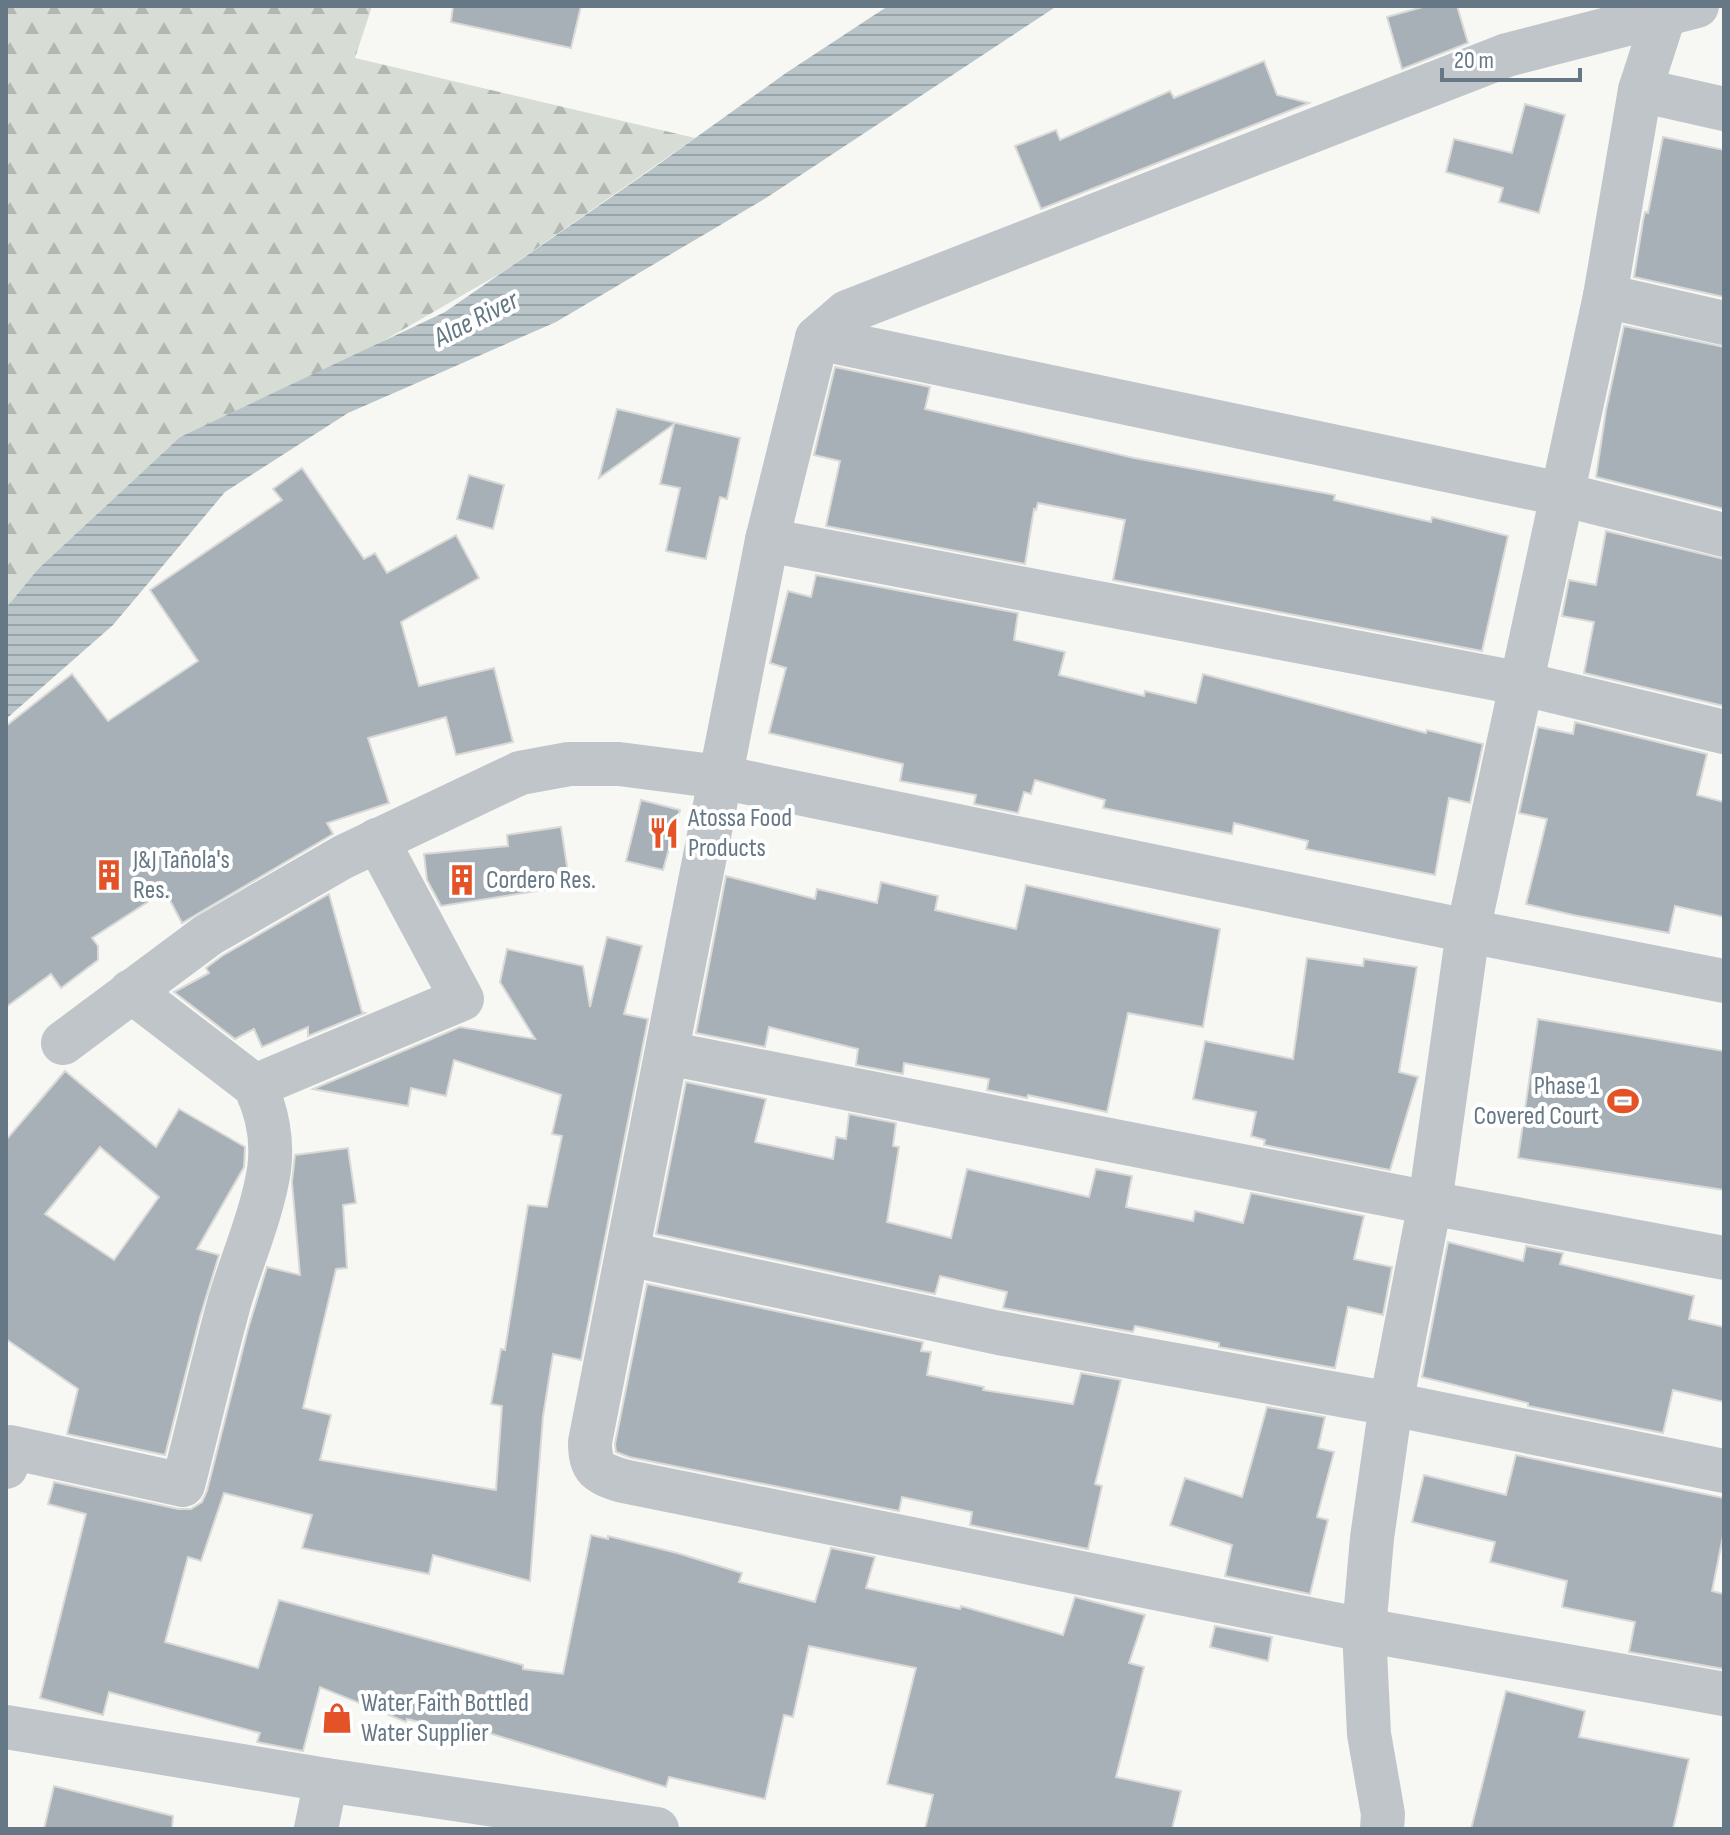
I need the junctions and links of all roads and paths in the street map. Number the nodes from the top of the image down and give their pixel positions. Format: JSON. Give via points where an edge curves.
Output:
{"nodes":[{"id":1,"x":1681,"y":10,"type":"edge"},
{"id":2,"x":1640,"y":90,"type":"junction"},
{"id":3,"x":1724,"y":109,"type":"edge"},
{"id":4,"x":1605,"y":296,"type":"junction"},
{"id":5,"x":1724,"y":323,"type":"edge"},
{"id":6,"x":817,"y":338,"type":"junction"},
{"id":7,"x":1561,"y":494,"type":"junction"},
{"id":8,"x":1724,"y":535,"type":"edge"},
{"id":9,"x":767,"y":540,"type":"junction"},
{"id":10,"x":1523,"y":684,"type":"junction"},
{"id":11,"x":1724,"y":732,"type":"edge"},
{"id":12,"x":720,"y":777,"type":"junction"},
{"id":13,"x":377,"y":840,"type":"junction"},
{"id":14,"x":1468,"y":931,"type":"junction"},
{"id":15,"x":1724,"y":981,"type":"edge"},
{"id":16,"x":131,"y":991,"type":"junction"},
{"id":17,"x":63,"y":1043,"type":"dead end"},
{"id":18,"x":667,"y":1053,"type":"junction"},
{"id":19,"x":255,"y":1086,"type":"junction"},
{"id":20,"x":1430,"y":1203,"type":"junction"},
{"id":21,"x":628,"y":1254,"type":"junction"},
{"id":22,"x":1724,"y":1258,"type":"edge"},
{"id":23,"x":1391,"y":1404,"type":"junction"},
{"id":24,"x":7,"y":1453,"type":"edge"},
{"id":25,"x":1724,"y":1471,"type":"edge"},
{"id":26,"x":1364,"y":1630,"type":"junction"},
{"id":27,"x":1724,"y":1694,"type":"edge"},
{"id":28,"x":6,"y":1727,"type":"edge"},
{"id":29,"x":326,"y":1780,"type":"junction"},
{"id":30,"x":316,"y":1829,"type":"edge"},
{"id":31,"x":657,"y":1829,"type":"edge"},
{"id":32,"x":1382,"y":1829,"type":"edge"}],
"edges":[{"from":1,"to":2,"type":"street"},
{"from":1,"to":6,"type":"street","via":[[1507,55],[847,312]]},
{"from":2,"to":3,"type":"street"},
{"from":2,"to":4,"type":"street"},
{"from":4,"to":5,"type":"street"},
{"from":4,"to":7,"type":"street"},
{"from":6,"to":7,"type":"street"},
{"from":6,"to":9,"type":"street"},
{"from":7,"to":8,"type":"street"},
{"from":7,"to":10,"type":"street"},
{"from":9,"to":10,"type":"street"},
{"from":9,"to":12,"type":"street"},
{"from":10,"to":11,"type":"street"},
{"from":10,"to":14,"type":"street"},
{"from":12,"to":13,"type":"street","via":[[619,764],[569,764],[520,773]]},
{"from":12,"to":14,"type":"street"},
{"from":12,"to":18,"type":"street"},
{"from":13,"to":16,"type":"street","via":[[208,935]]},
{"from":13,"to":19,"type":"street","via":[[462,999]]},
{"from":14,"to":15,"type":"street"},
{"from":14,"to":20,"type":"street"},
{"from":16,"to":17,"type":"street"},
{"from":16,"to":19,"type":"street"},
{"from":18,"to":20,"type":"street"},
{"from":18,"to":21,"type":"street"},
{"from":19,"to":24,"type":"street","via":[[269,1129],[269,1168],[183,1485]]},
{"from":20,"to":22,"type":"street"},
{"from":20,"to":23,"type":"street"},
{"from":21,"to":23,"type":"street","via":[[999,1333]]},
{"from":21,"to":26,"type":"street","via":[[590,1442],[592,1465],[602,1474]]},
{"from":23,"to":25,"type":"street"},
{"from":23,"to":26,"type":"street"},
{"from":26,"to":27,"type":"street"},
{"from":26,"to":32,"type":"street","via":[[1369,1734]]},
{"from":28,"to":29,"type":"street"},
{"from":29,"to":30,"type":"street"},
{"from":29,"to":31,"type":"street"}]}
